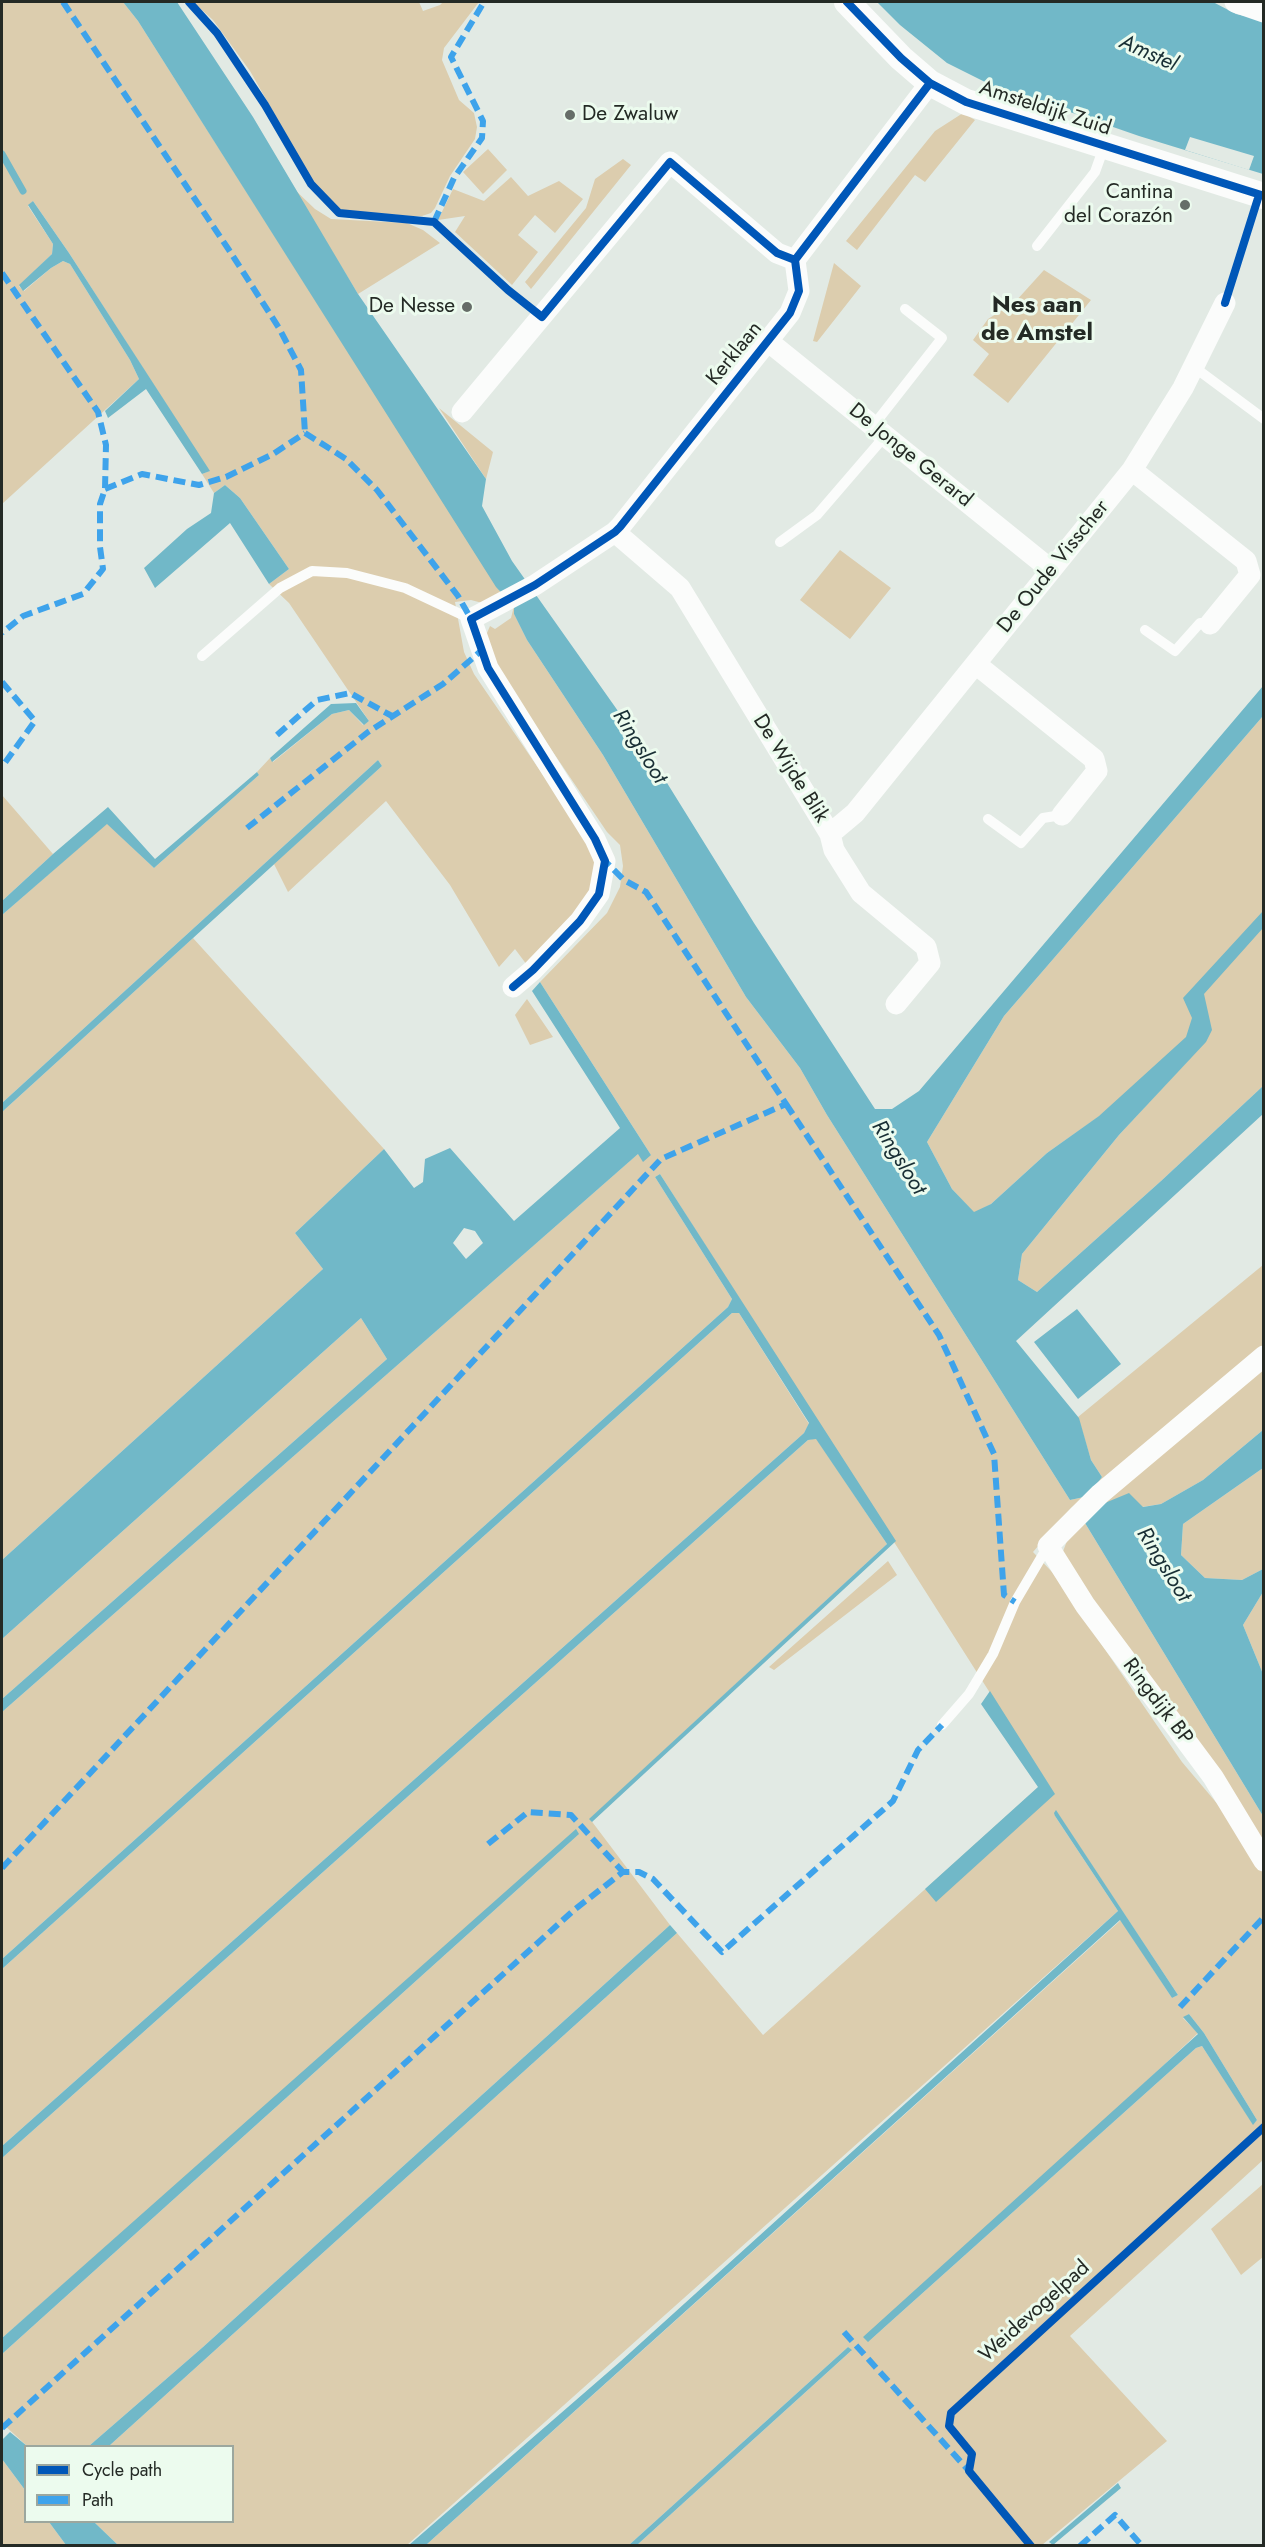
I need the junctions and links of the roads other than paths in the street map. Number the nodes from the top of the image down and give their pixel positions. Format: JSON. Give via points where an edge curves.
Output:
{"nodes":[{"id":1,"x":847,"y":2,"type":"edge"},
{"id":2,"x":1235,"y":2,"type":"edge"},
{"id":3,"x":1263,"y":12,"type":"edge"},
{"id":4,"x":930,"y":83,"type":"junction"},
{"id":5,"x":1104,"y":147,"type":"junction"},
{"id":6,"x":1263,"y":196,"type":"edge"},
{"id":7,"x":1037,"y":246,"type":"dead end"},
{"id":8,"x":795,"y":260,"type":"junction"},
{"id":9,"x":1226,"y":303,"type":"dead end"},
{"id":10,"x":905,"y":309,"type":"dead end"},
{"id":11,"x":769,"y":342,"type":"junction"},
{"id":12,"x":1194,"y":367,"type":"junction"},
{"id":13,"x":462,"y":412,"type":"dead end"},
{"id":14,"x":1263,"y":419,"type":"edge"},
{"id":15,"x":879,"y":431,"type":"junction"},
{"id":16,"x":1132,"y":470,"type":"junction"},
{"id":17,"x":615,"y":532,"type":"junction"},
{"id":18,"x":780,"y":542,"type":"dead end"},
{"id":19,"x":1050,"y":569,"type":"junction"},
{"id":20,"x":471,"y":619,"type":"junction"},
{"id":21,"x":1210,"y":624,"type":"joint"},
{"id":22,"x":1145,"y":630,"type":"dead end"},
{"id":23,"x":202,"y":656,"type":"dead end"},
{"id":24,"x":977,"y":664,"type":"junction"},
{"id":25,"x":1062,"y":815,"type":"joint"},
{"id":26,"x":988,"y":819,"type":"dead end"},
{"id":27,"x":830,"y":834,"type":"junction"},
{"id":28,"x":513,"y":987,"type":"dead end"},
{"id":29,"x":896,"y":1004,"type":"dead end"},
{"id":30,"x":1263,"y":1356,"type":"edge"},
{"id":31,"x":1048,"y":1546,"type":"junction"},
{"id":32,"x":942,"y":1725,"type":"dead end"},
{"id":33,"x":1263,"y":1861,"type":"edge"}],
"edges":[{"from":1,"to":4,"type":"street","name":"Amsteldijk Zuid"},
{"from":2,"to":3,"type":"street"},
{"from":4,"to":5,"type":"street","name":"Amsteldijk Zuid","via":[[966,102]]},
{"from":4,"to":8,"type":"street"},
{"from":5,"to":6,"type":"street","name":"Amsteldijk Zuid"},
{"from":5,"to":7,"type":"lane","via":[[1095,172]]},
{"from":8,"to":11,"type":"street","name":"Kerklaan","via":[[799,291],[790,313]]},
{"from":8,"to":13,"type":"street","via":[[777,253],[670,162]]},
{"from":9,"to":12,"type":"street","name":"De Oude Visscher"},
{"from":10,"to":15,"type":"lane","via":[[942,338]]},
{"from":11,"to":15,"type":"street","name":"De Jonge Gerard"},
{"from":11,"to":17,"type":"street","name":"Kerklaan"},
{"from":12,"to":14,"type":"lane"},
{"from":12,"to":16,"type":"street","name":"De Oude Visscher"},
{"from":15,"to":18,"type":"lane","via":[[818,515]]},
{"from":15,"to":19,"type":"street","name":"De Jonge Gerard"},
{"from":16,"to":19,"type":"street","name":"De Oude Visscher"},
{"from":16,"to":21,"type":"street","via":[[1246,561],[1250,574]]},
{"from":17,"to":20,"type":"street","name":"Kerklaan","via":[[535,585]]},
{"from":17,"to":27,"type":"street","name":"De Wijde Blik","via":[[680,588]]},
{"from":19,"to":24,"type":"street","name":"De Oude Visscher"},
{"from":20,"to":23,"type":"lane","via":[[405,588],[347,573],[312,571],[280,588]]},
{"from":20,"to":28,"type":"street","via":[[488,668],[605,861],[599,894],[580,921]]},
{"from":21,"to":22,"type":"lane","via":[[1200,623],[1175,651]]},
{"from":24,"to":25,"type":"street","via":[[1094,759],[1097,771]]},
{"from":24,"to":27,"type":"street","name":"De Oude Visscher","via":[[855,813]]},
{"from":25,"to":26,"type":"lane","via":[[1042,818],[1021,843]]},
{"from":27,"to":29,"type":"street","name":"De Wijde Blik","via":[[834,850],[861,893],[926,947],[930,963]]},
{"from":30,"to":31,"type":"street","via":[[1093,1500]]},
{"from":31,"to":32,"type":"lane","via":[[1015,1602],[993,1654],[969,1694]]},
{"from":31,"to":33,"type":"street","name":"Ringdijk BP","via":[[1085,1605],[1213,1777]]}]}
